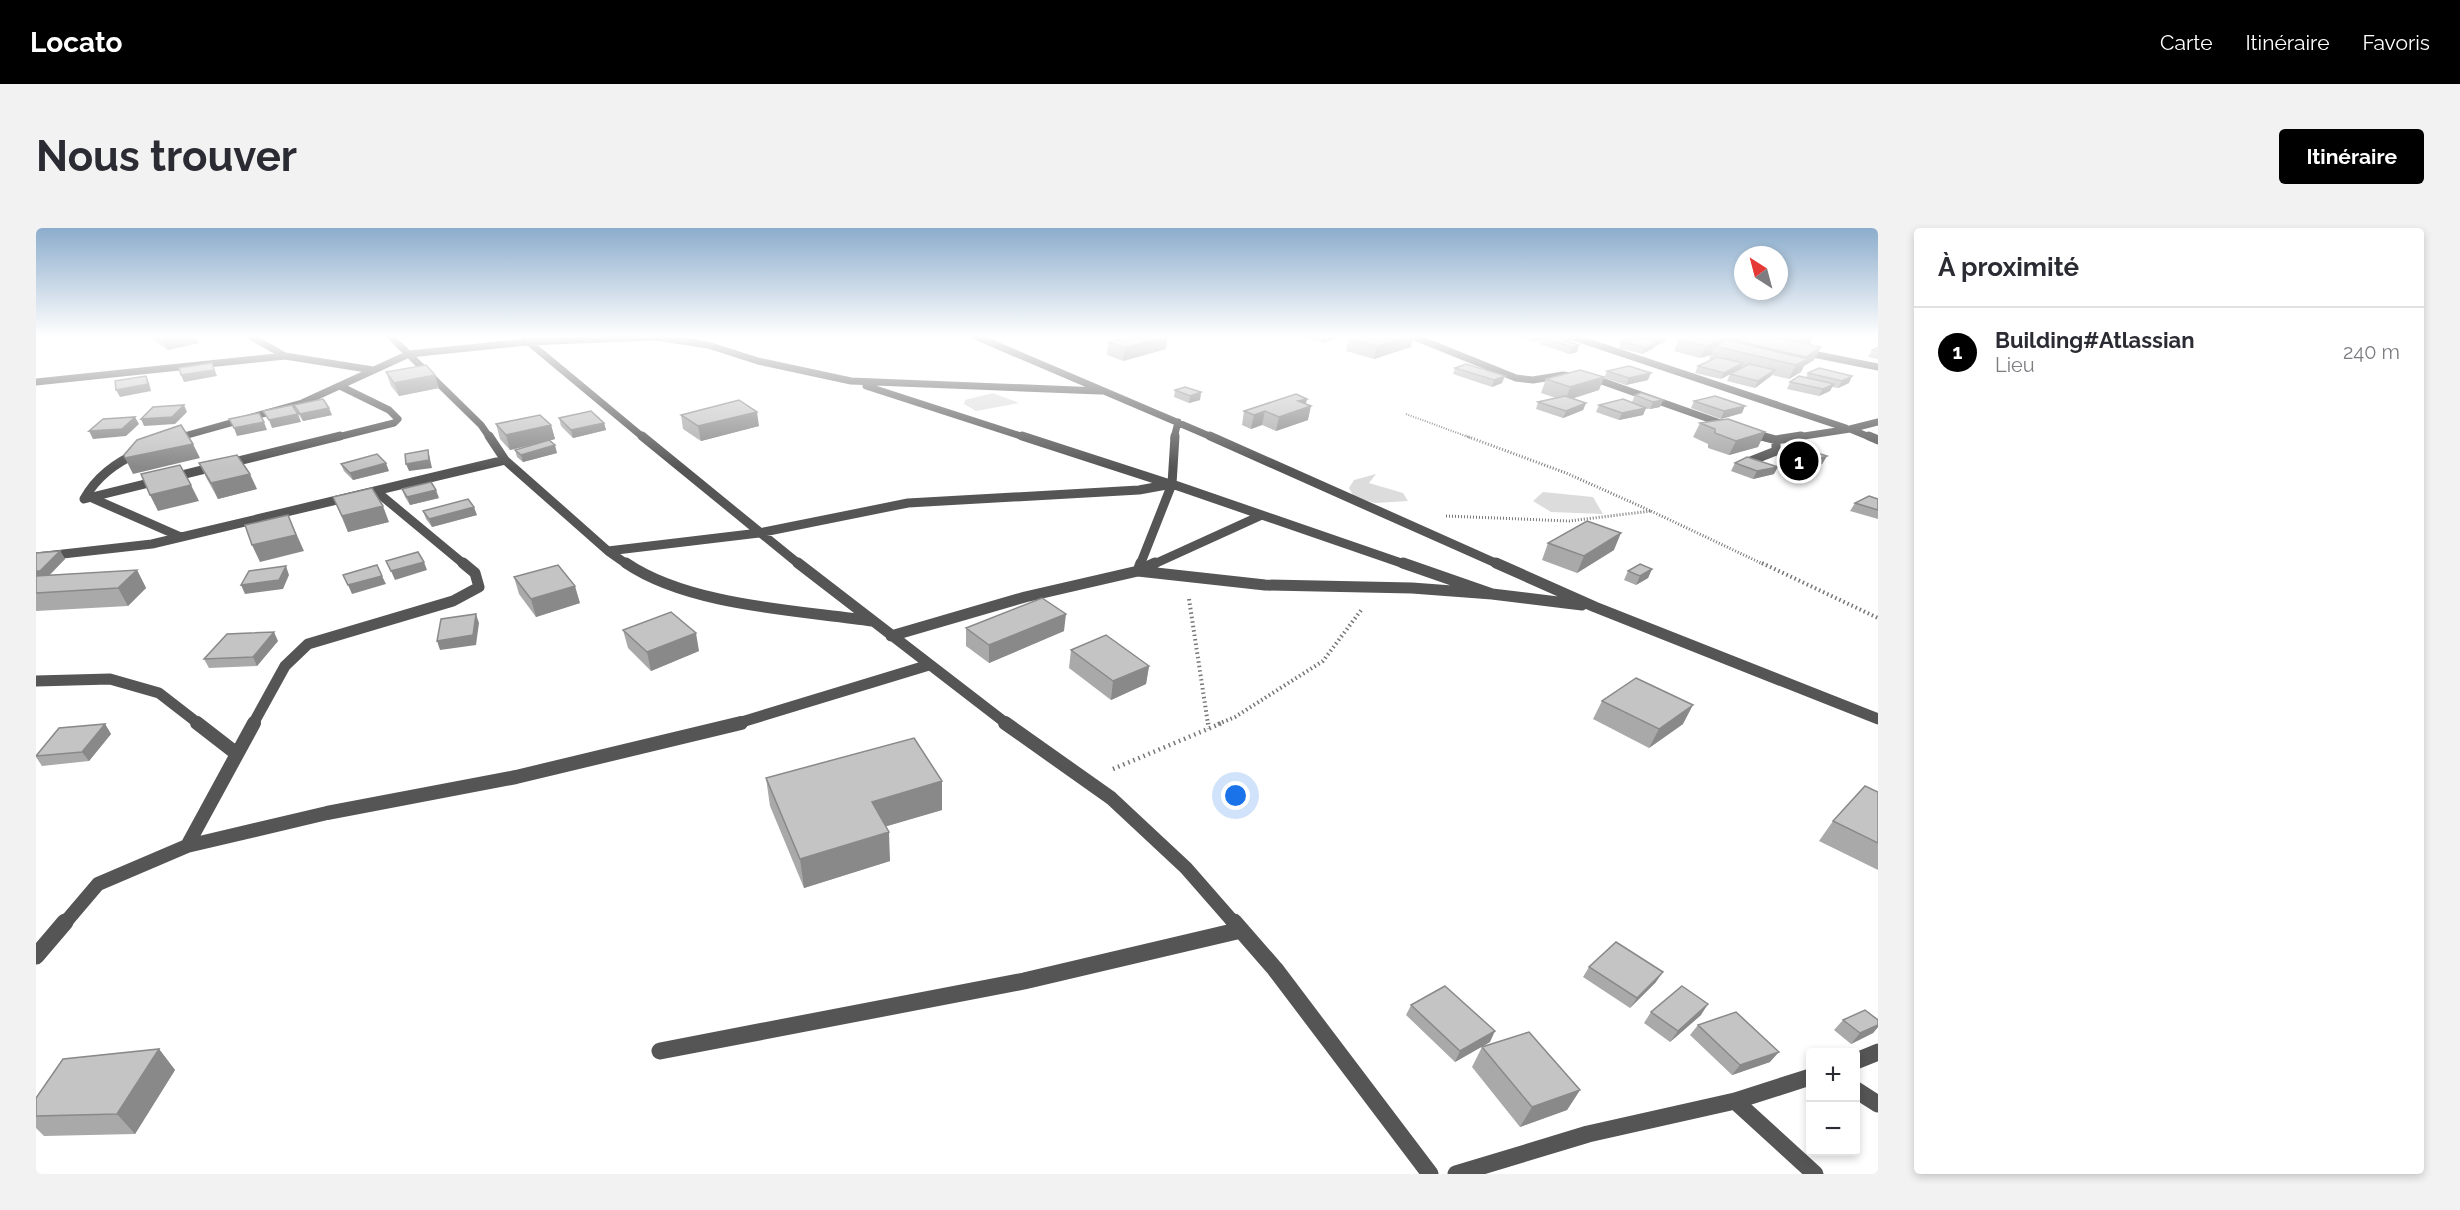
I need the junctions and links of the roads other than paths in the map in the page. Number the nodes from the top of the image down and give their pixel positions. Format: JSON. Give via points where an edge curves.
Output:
{"nodes":[{"id":1,"x":54,"y":380,"type":"edge"},
{"id":2,"x":352,"y":380,"type":"edge"},
{"id":3,"x":436,"y":380,"type":"edge"},
{"id":4,"x":575,"y":380,"type":"edge"},
{"id":5,"x":847,"y":380,"type":"edge"},
{"id":6,"x":1076,"y":380,"type":"edge"},
{"id":7,"x":1599,"y":380,"type":"edge"},
{"id":8,"x":1703,"y":380,"type":"edge"},
{"id":9,"x":851,"y":381,"type":"junction"},
{"id":10,"x":36,"y":382,"type":"edge"},
{"id":11,"x":340,"y":386,"type":"junction"},
{"id":12,"x":1101,"y":391,"type":"junction"},
{"id":13,"x":1178,"y":422,"type":"junction"},
{"id":14,"x":1878,"y":422,"type":"edge"},
{"id":15,"x":1850,"y":429,"type":"junction"},
{"id":16,"x":1776,"y":440,"type":"junction"},
{"id":17,"x":1878,"y":440,"type":"edge"},
{"id":18,"x":165,"y":442,"type":"edge"},
{"id":19,"x":144,"y":450,"type":"edge"},
{"id":20,"x":505,"y":460,"type":"junction"},
{"id":21,"x":1748,"y":462,"type":"edge"},
{"id":22,"x":1172,"y":484,"type":"junction"},
{"id":23,"x":377,"y":492,"type":"junction"},
{"id":24,"x":92,"y":498,"type":"junction"},
{"id":25,"x":1262,"y":515,"type":"junction"},
{"id":26,"x":759,"y":533,"type":"junction"},
{"id":27,"x":181,"y":537,"type":"junction"},
{"id":28,"x":608,"y":551,"type":"junction"},
{"id":29,"x":36,"y":557,"type":"edge"},
{"id":30,"x":1138,"y":571,"type":"junction"},
{"id":31,"x":1492,"y":594,"type":"junction"},
{"id":32,"x":1595,"y":607,"type":"junction"},
{"id":33,"x":872,"y":621,"type":"junction"},
{"id":34,"x":891,"y":636,"type":"junction"},
{"id":35,"x":929,"y":665,"type":"junction"},
{"id":36,"x":36,"y":681,"type":"edge"},
{"id":37,"x":1876,"y":718,"type":"edge"},
{"id":38,"x":237,"y":754,"type":"junction"},
{"id":39,"x":187,"y":846,"type":"junction"},
{"id":40,"x":1241,"y":930,"type":"junction"},
{"id":41,"x":36,"y":956,"type":"edge"},
{"id":42,"x":660,"y":1051,"type":"dead end"},
{"id":43,"x":1878,"y":1052,"type":"edge"},
{"id":44,"x":1860,"y":1059,"type":"edge"},
{"id":45,"x":1806,"y":1078,"type":"edge"},
{"id":46,"x":1860,"y":1093,"type":"edge"},
{"id":47,"x":1735,"y":1101,"type":"junction"},
{"id":48,"x":1878,"y":1104,"type":"edge"},
{"id":49,"x":1430,"y":1174,"type":"edge"},
{"id":50,"x":1456,"y":1174,"type":"edge"},
{"id":51,"x":1815,"y":1174,"type":"edge"}],
"edges":[{"from":1,"to":10,"type":"street"},
{"from":2,"to":11,"type":"street"},
{"from":3,"to":20,"type":"street","via":[[481,424]]},
{"from":4,"to":26,"type":"street"},
{"from":5,"to":9,"type":"street"},
{"from":6,"to":12,"type":"street"},
{"from":7,"to":16,"type":"street"},
{"from":8,"to":15,"type":"street"},
{"from":9,"to":12,"type":"street"},
{"from":9,"to":22,"type":"street"},
{"from":11,"to":18,"type":"street","via":[[302,403]]},
{"from":11,"to":24,"type":"street","via":[[389,410],[398,419]]},
{"from":12,"to":13,"type":"street"},
{"from":13,"to":22,"type":"street"},
{"from":13,"to":32,"type":"street"},
{"from":14,"to":15,"type":"street"},
{"from":15,"to":16,"type":"street"},
{"from":15,"to":17,"type":"street"},
{"from":16,"to":21,"type":"street","via":[[1776,451]]},
{"from":19,"to":24,"type":"street","via":[[123,459],[99,478],[84,499]]},
{"from":20,"to":23,"type":"street"},
{"from":20,"to":28,"type":"street"},
{"from":22,"to":25,"type":"street"},
{"from":22,"to":26,"type":"street","via":[[1139,490],[898,504]]},
{"from":22,"to":30,"type":"street"},
{"from":23,"to":27,"type":"street"},
{"from":23,"to":38,"type":"street","via":[[475,573],[479,587],[453,602],[308,644],[285,666]]},
{"from":24,"to":27,"type":"street"},
{"from":25,"to":30,"type":"street"},
{"from":25,"to":31,"type":"street"},
{"from":26,"to":28,"type":"street"},
{"from":26,"to":33,"type":"street"},
{"from":27,"to":29,"type":"street"},
{"from":28,"to":33,"type":"street","via":[[645,576],[706,597]]},
{"from":30,"to":31,"type":"street","via":[[1265,585]]},
{"from":30,"to":34,"type":"street","via":[[1025,597]]},
{"from":31,"to":32,"type":"street"},
{"from":32,"to":37,"type":"street"},
{"from":33,"to":34,"type":"street"},
{"from":34,"to":35,"type":"street"},
{"from":35,"to":39,"type":"street","via":[[751,720],[643,748]]},
{"from":35,"to":40,"type":"street","via":[[1111,798],[1186,868]]},
{"from":36,"to":38,"type":"street","via":[[110,679],[159,693]]},
{"from":38,"to":39,"type":"street"},
{"from":39,"to":41,"type":"street","via":[[98,884]]},
{"from":40,"to":42,"type":"street","via":[[1165,951],[1002,985]]},
{"from":40,"to":49,"type":"street"},
{"from":43,"to":44,"type":"street"},
{"from":45,"to":47,"type":"street"},
{"from":46,"to":48,"type":"street"},
{"from":47,"to":50,"type":"street","via":[[1588,1134]]},
{"from":47,"to":51,"type":"street"}]}
